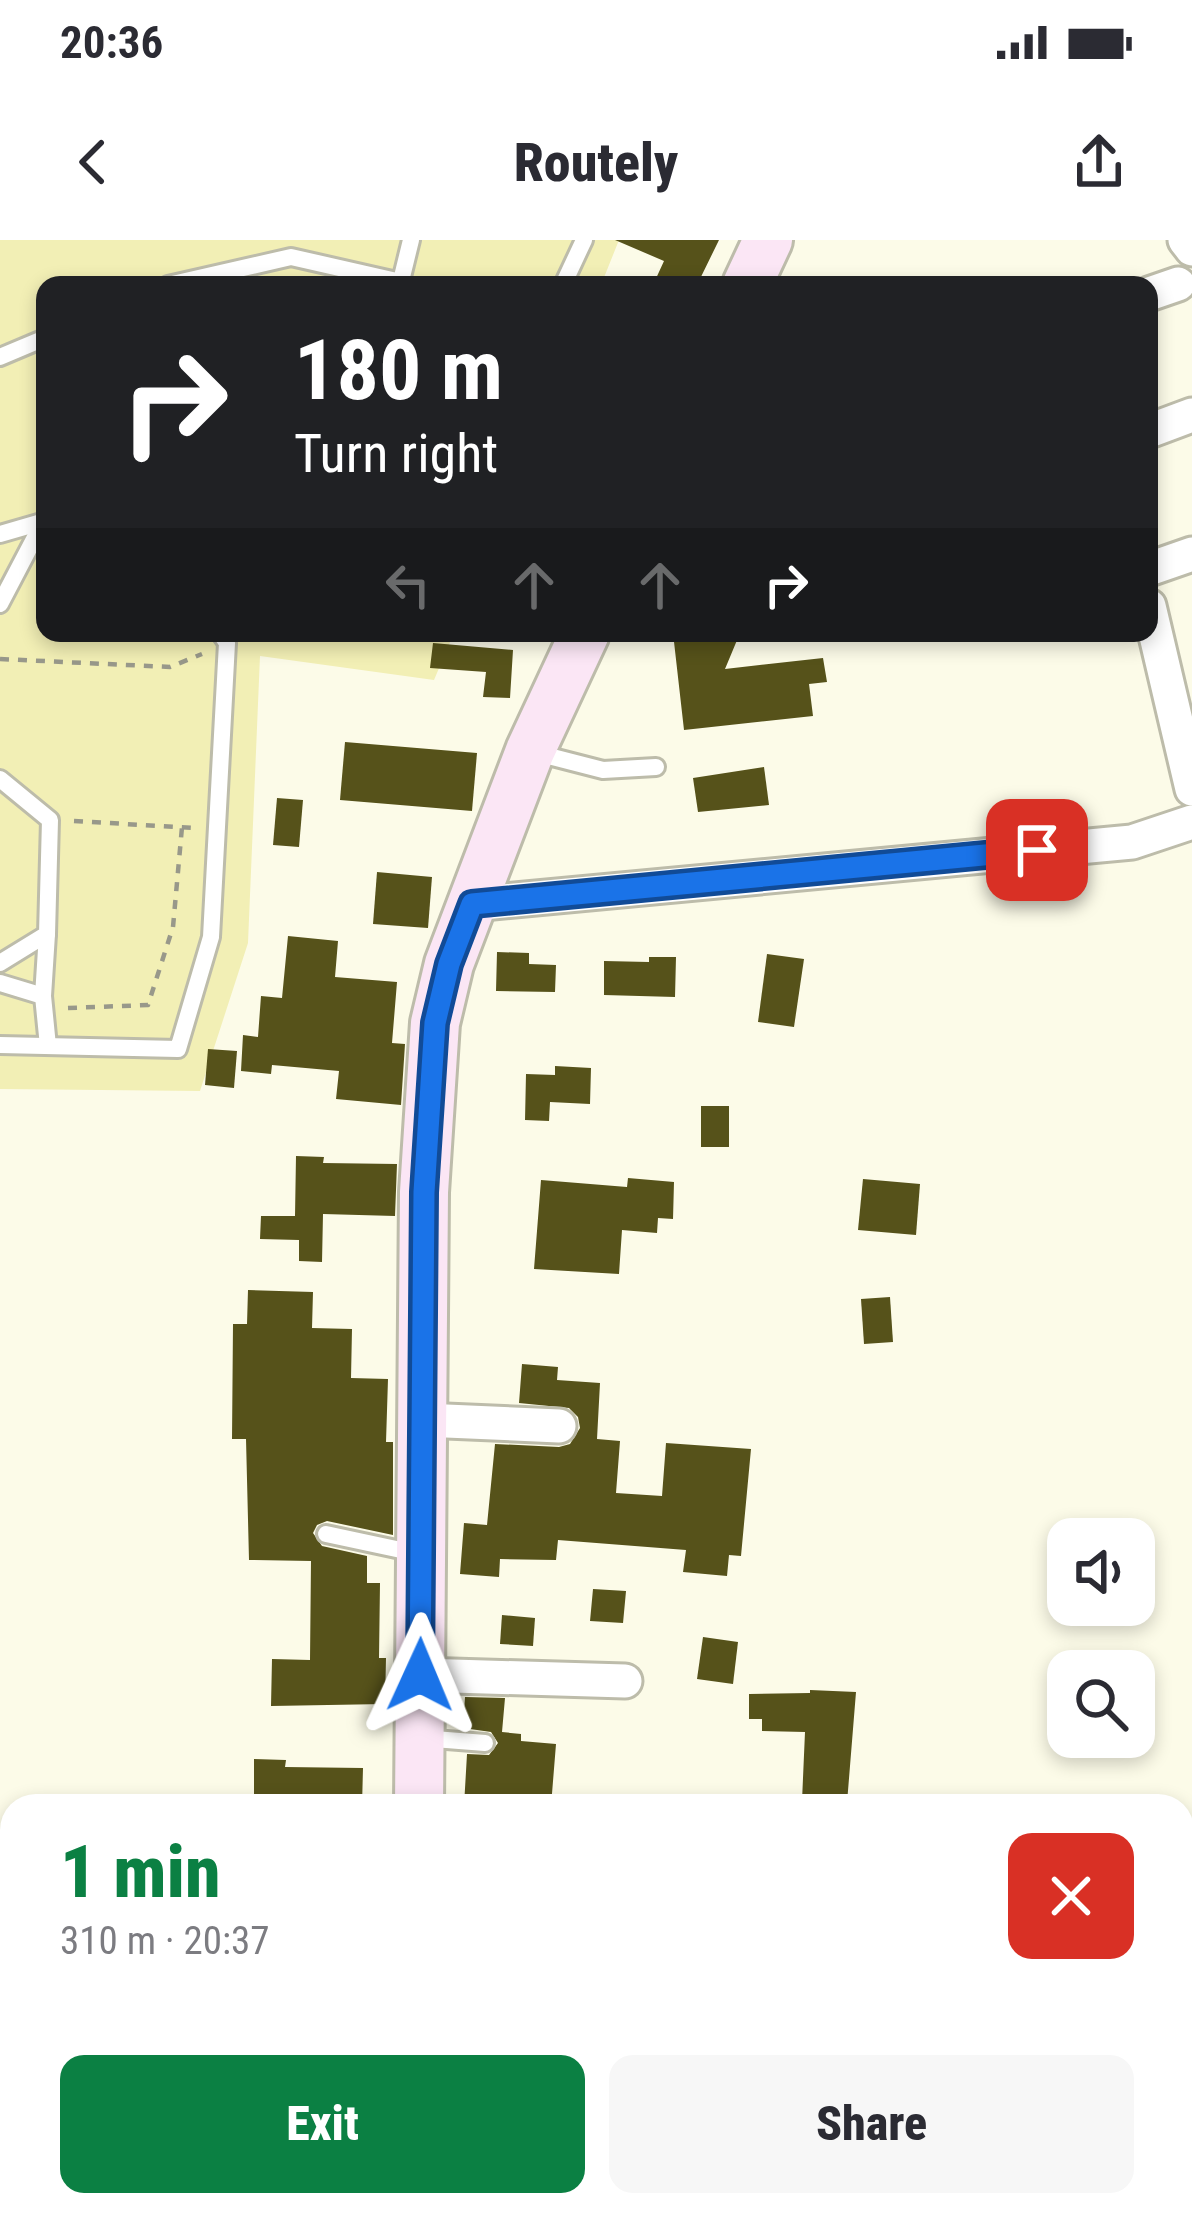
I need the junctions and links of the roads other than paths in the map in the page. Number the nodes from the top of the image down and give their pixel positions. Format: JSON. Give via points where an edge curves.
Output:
{"nodes":[{"id":1,"x":411,"y":240,"type":"edge"},
{"id":2,"x":584,"y":240,"type":"edge"},
{"id":3,"x":768,"y":240,"type":"edge"},
{"id":4,"x":1186,"y":240,"type":"edge"},
{"id":5,"x":1192,"y":250,"type":"edge"},
{"id":6,"x":208,"y":276,"type":"edge"},
{"id":7,"x":371,"y":276,"type":"edge"},
{"id":8,"x":402,"y":276,"type":"edge"},
{"id":9,"x":567,"y":276,"type":"edge"},
{"id":10,"x":751,"y":276,"type":"edge"},
{"id":11,"x":36,"y":342,"type":"edge"},
{"id":12,"x":0,"y":357,"type":"edge"},
{"id":13,"x":1192,"y":415,"type":"edge"},
{"id":14,"x":1158,"y":428,"type":"edge"},
{"id":15,"x":36,"y":523,"type":"edge"},
{"id":16,"x":0,"y":534,"type":"edge"},
{"id":17,"x":36,"y":536,"type":"edge"},
{"id":18,"x":1192,"y":554,"type":"edge"},
{"id":19,"x":1158,"y":566,"type":"edge"},
{"id":20,"x":0,"y":604,"type":"edge"},
{"id":21,"x":1158,"y":630,"type":"edge"},
{"id":22,"x":224,"y":642,"type":"edge"},
{"id":23,"x":581,"y":642,"type":"edge"},
{"id":24,"x":1181,"y":690,"type":"edge"},
{"id":25,"x":530,"y":752,"type":"junction"},
{"id":26,"x":656,"y":767,"type":"dead end"},
{"id":27,"x":0,"y":779,"type":"edge"},
{"id":28,"x":1192,"y":789,"type":"edge"},
{"id":29,"x":1192,"y":821,"type":"edge"},
{"id":30,"x":472,"y":904,"type":"junction"},
{"id":31,"x":47,"y":934,"type":"junction"},
{"id":32,"x":0,"y":963,"type":"edge"},
{"id":33,"x":0,"y":983,"type":"edge"},
{"id":34,"x":44,"y":1002,"type":"junction"},
{"id":35,"x":0,"y":1045,"type":"edge"},
{"id":36,"x":48,"y":1046,"type":"junction"},
{"id":37,"x":423,"y":1420,"type":"junction"},
{"id":38,"x":559,"y":1426,"type":"dead end"},
{"id":39,"x":326,"y":1534,"type":"dead end"},
{"id":40,"x":422,"y":1555,"type":"junction"},
{"id":41,"x":420,"y":1675,"type":"junction"},
{"id":42,"x":625,"y":1681,"type":"dead end"},
{"id":43,"x":420,"y":1738,"type":"junction"},
{"id":44,"x":485,"y":1743,"type":"dead end"},
{"id":45,"x":419,"y":1794,"type":"edge"}],
"edges":[{"from":1,"to":8,"type":"lane"},
{"from":2,"to":9,"type":"lane"},
{"from":3,"to":10,"type":"main road"},
{"from":4,"to":5,"type":"street"},
{"from":6,"to":7,"type":"lane","via":[[291,257]]},
{"from":11,"to":12,"type":"lane"},
{"from":13,"to":14,"type":"street"},
{"from":15,"to":16,"type":"lane"},
{"from":17,"to":20,"type":"lane"},
{"from":18,"to":19,"type":"street"},
{"from":21,"to":24,"type":"street"},
{"from":22,"to":36,"type":"lane","via":[[211,937],[178,1049]]},
{"from":23,"to":25,"type":"main road"},
{"from":24,"to":28,"type":"street"},
{"from":25,"to":26,"type":"lane","via":[[603,770]]},
{"from":25,"to":30,"type":"main road"},
{"from":27,"to":31,"type":"lane","via":[[50,820]]},
{"from":29,"to":30,"type":"street","via":[[1132,842]]},
{"from":30,"to":37,"type":"main road","via":[[435,1023]]},
{"from":31,"to":32,"type":"lane"},
{"from":31,"to":34,"type":"lane"},
{"from":33,"to":34,"type":"lane"},
{"from":34,"to":36,"type":"lane"},
{"from":35,"to":36,"type":"lane"},
{"from":37,"to":38,"type":"street"},
{"from":37,"to":40,"type":"main road"},
{"from":39,"to":40,"type":"lane"},
{"from":40,"to":41,"type":"main road"},
{"from":41,"to":42,"type":"street"},
{"from":41,"to":43,"type":"main road"},
{"from":43,"to":44,"type":"lane"},
{"from":43,"to":45,"type":"main road"}]}
